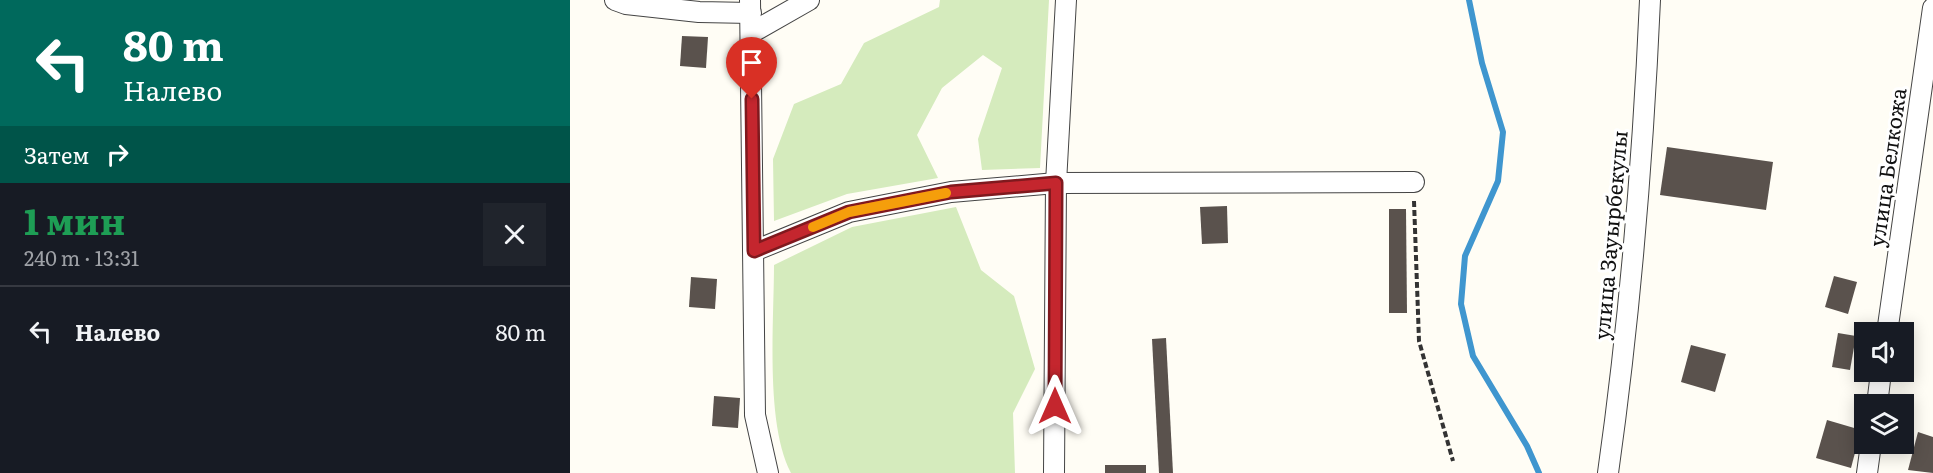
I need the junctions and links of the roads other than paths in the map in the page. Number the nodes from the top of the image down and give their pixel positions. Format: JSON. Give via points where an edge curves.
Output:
{"nodes":[{"id":1,"x":615,"y":0,"type":"edge"},
{"id":2,"x":809,"y":0,"type":"edge"},
{"id":3,"x":1066,"y":0,"type":"edge"},
{"id":4,"x":1650,"y":0,"type":"edge"},
{"id":5,"x":750,"y":6,"type":"edge"},
{"id":6,"x":1933,"y":8,"type":"edge"},
{"id":7,"x":751,"y":33,"type":"junction"},
{"id":8,"x":1414,"y":182,"type":"road end"},
{"id":9,"x":1056,"y":183,"type":"junction"},
{"id":10,"x":754,"y":251,"type":"junction"},
{"id":11,"x":1889,"y":322,"type":"edge"},
{"id":12,"x":1870,"y":454,"type":"edge"},
{"id":13,"x":768,"y":473,"type":"edge"},
{"id":14,"x":1054,"y":473,"type":"edge"},
{"id":15,"x":1608,"y":473,"type":"edge"},
{"id":16,"x":1867,"y":473,"type":"edge"}],
"edges":[{"from":1,"to":5,"type":"street","via":[[699,12]]},
{"from":2,"to":7,"type":"street"},
{"from":3,"to":9,"type":"street"},
{"from":4,"to":15,"type":"street","name":"улица Зауырбекулы","via":[[1645,110]]},
{"from":5,"to":7,"type":"street"},
{"from":6,"to":11,"type":"street","name":"улица Белкожа"},
{"from":7,"to":10,"type":"street"},
{"from":8,"to":9,"type":"street"},
{"from":9,"to":10,"type":"street","via":[[951,192],[849,212]]},
{"from":9,"to":14,"type":"street"},
{"from":10,"to":13,"type":"street","via":[[755,415]]},
{"from":12,"to":16,"type":"street"}]}
